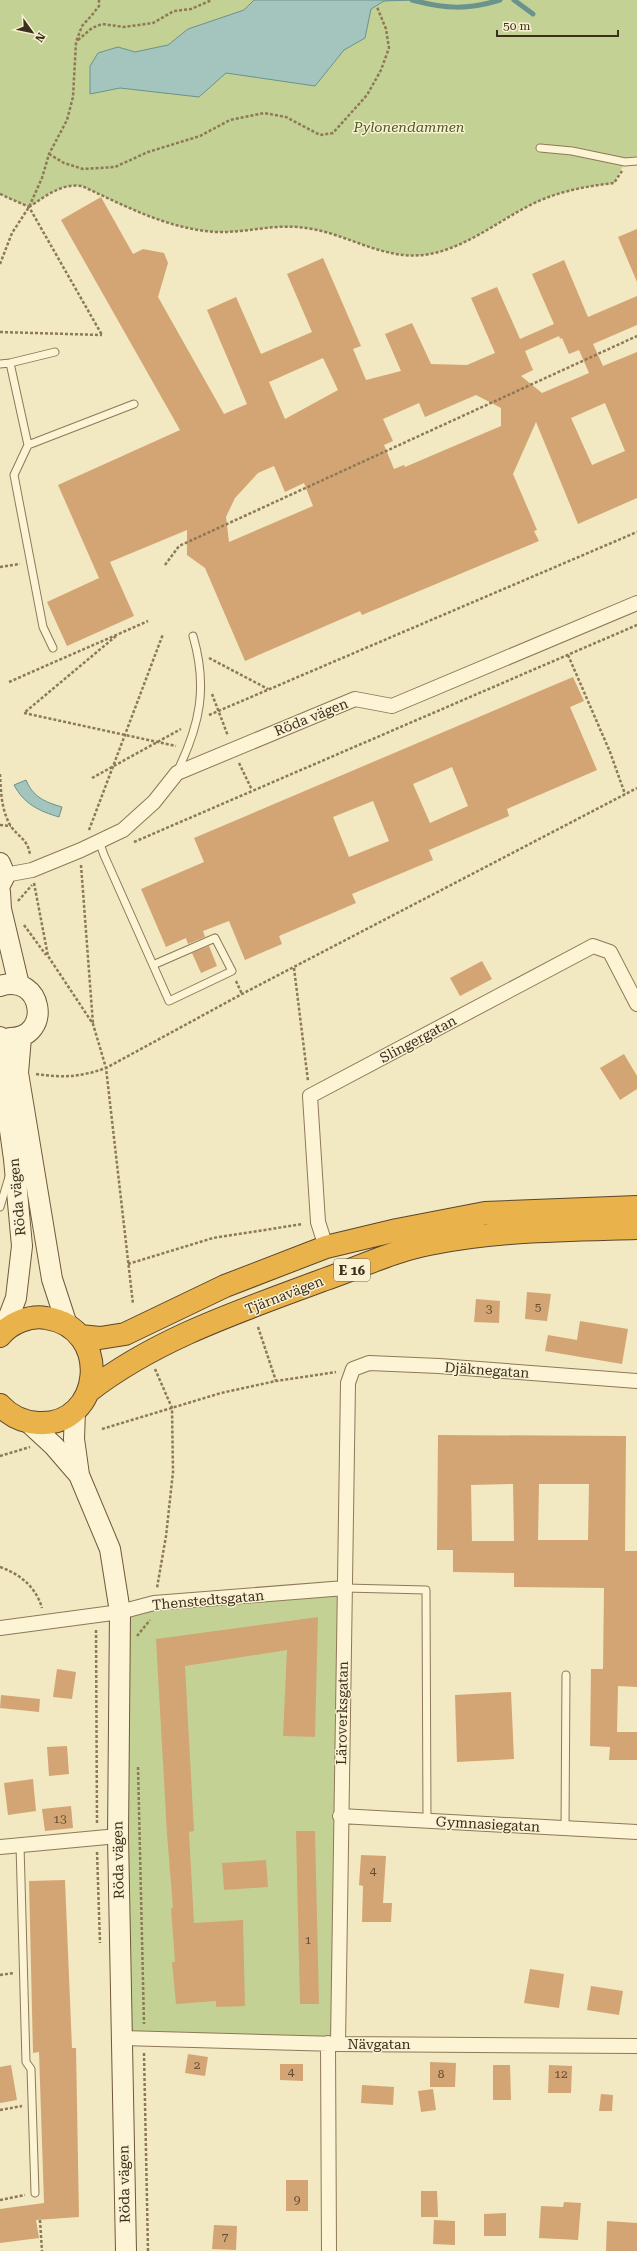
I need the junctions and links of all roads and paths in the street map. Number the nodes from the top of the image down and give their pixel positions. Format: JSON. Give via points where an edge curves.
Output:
{"nodes":[{"id":1,"x":99,"y":0,"type":"edge"},
{"id":2,"x":212,"y":0,"type":"edge"},
{"id":3,"x":376,"y":6,"type":"dead end"},
{"id":4,"x":76,"y":42,"type":"junction"},
{"id":5,"x":540,"y":148,"type":"dead end"},
{"id":6,"x":49,"y":154,"type":"junction"},
{"id":7,"x":637,"y":161,"type":"edge"},
{"id":8,"x":625,"y":162,"type":"junction"},
{"id":9,"x":0,"y":194,"type":"edge"},
{"id":10,"x":29,"y":207,"type":"junction"},
{"id":11,"x":0,"y":264,"type":"edge"},
{"id":12,"x":0,"y":332,"type":"edge"},
{"id":13,"x":637,"y":336,"type":"edge"},
{"id":14,"x":55,"y":352,"type":"dead end"},
{"id":15,"x":10,"y":363,"type":"junction"},
{"id":16,"x":0,"y":364,"type":"edge"},
{"id":17,"x":134,"y":404,"type":"dead end"},
{"id":18,"x":28,"y":445,"type":"junction"},
{"id":19,"x":637,"y":532,"type":"edge"},
{"id":20,"x":30,"y":562,"type":"junction"},
{"id":21,"x":165,"y":565,"type":"dead end"},
{"id":22,"x":0,"y":568,"type":"edge"},
{"id":23,"x":637,"y":603,"type":"edge"},
{"id":24,"x":148,"y":621,"type":"dead end"},
{"id":25,"x":637,"y":625,"type":"edge"},
{"id":26,"x":163,"y":634,"type":"dead end"},
{"id":27,"x":116,"y":636,"type":"junction"},
{"id":28,"x":193,"y":636,"type":"dead end"},
{"id":29,"x":53,"y":648,"type":"dead end"},
{"id":30,"x":197,"y":651,"type":"junction"},
{"id":31,"x":568,"y":655,"type":"junction"},
{"id":32,"x":9,"y":682,"type":"dead end"},
{"id":33,"x":269,"y":689,"type":"junction"},
{"id":34,"x":210,"y":691,"type":"dead end"},
{"id":35,"x":219,"y":711,"type":"junction"},
{"id":36,"x":198,"y":720,"type":"junction"},
{"id":37,"x":126,"y":735,"type":"junction"},
{"id":38,"x":159,"y":741,"type":"junction"},
{"id":39,"x":188,"y":749,"type":"junction"},
{"id":40,"x":233,"y":750,"type":"junction"},
{"id":41,"x":115,"y":766,"type":"junction"},
{"id":42,"x":177,"y":773,"type":"junction"},
{"id":43,"x":0,"y":774,"type":"edge"},
{"id":44,"x":92,"y":778,"type":"dead end"},
{"id":45,"x":637,"y":788,"type":"edge"},
{"id":46,"x":252,"y":790,"type":"junction"},
{"id":47,"x":625,"y":794,"type":"junction"},
{"id":48,"x":0,"y":825,"type":"edge"},
{"id":49,"x":11,"y":826,"type":"junction"},
{"id":50,"x":99,"y":841,"type":"junction"},
{"id":51,"x":132,"y":843,"type":"dead end"},
{"id":52,"x":81,"y":850,"type":"junction"},
{"id":53,"x":104,"y":855,"type":"junction"},
{"id":54,"x":81,"y":864,"type":"junction"},
{"id":55,"x":74,"y":867,"type":"dead end"},
{"id":56,"x":35,"y":878,"type":"junction"},
{"id":57,"x":4,"y":884,"type":"edge"},
{"id":58,"x":153,"y":965,"type":"junction"},
{"id":59,"x":294,"y":968,"type":"junction"},
{"id":60,"x":9,"y":985,"type":"edge"},
{"id":61,"x":637,"y":1004,"type":"edge"},
{"id":62,"x":93,"y":1024,"type":"junction"},
{"id":63,"x":0,"y":1037,"type":"edge"},
{"id":64,"x":21,"y":1037,"type":"junction"},
{"id":65,"x":106,"y":1068,"type":"junction"},
{"id":66,"x":33,"y":1074,"type":"dead end"},
{"id":67,"x":310,"y":1096,"type":"junction"},
{"id":68,"x":14,"y":1160,"type":"junction"},
{"id":69,"x":0,"y":1207,"type":"edge"},
{"id":70,"x":637,"y":1207,"type":"edge"},
{"id":71,"x":318,"y":1222,"type":"junction"},
{"id":72,"x":637,"y":1228,"type":"edge"},
{"id":73,"x":326,"y":1247,"type":"junction"},
{"id":74,"x":128,"y":1264,"type":"junction"},
{"id":75,"x":133,"y":1304,"type":"dead end"},
{"id":76,"x":258,"y":1327,"type":"dead end"},
{"id":77,"x":74,"y":1331,"type":"junction"},
{"id":78,"x":2,"y":1334,"type":"edge"},
{"id":79,"x":154,"y":1367,"type":"dead end"},
{"id":80,"x":353,"y":1369,"type":"junction"},
{"id":81,"x":276,"y":1381,"type":"junction"},
{"id":82,"x":637,"y":1381,"type":"edge"},
{"id":83,"x":89,"y":1391,"type":"junction"},
{"id":84,"x":0,"y":1406,"type":"edge"},
{"id":85,"x":172,"y":1408,"type":"junction"},
{"id":86,"x":75,"y":1410,"type":"junction"},
{"id":87,"x":28,"y":1422,"type":"junction"},
{"id":88,"x":102,"y":1429,"type":"dead end"},
{"id":89,"x":35,"y":1446,"type":"dead end"},
{"id":90,"x":0,"y":1456,"type":"edge"},
{"id":91,"x":79,"y":1475,"type":"junction"},
{"id":92,"x":0,"y":1568,"type":"edge"},
{"id":93,"x":345,"y":1588,"type":"junction"},
{"id":94,"x":154,"y":1603,"type":"junction"},
{"id":95,"x":120,"y":1612,"type":"junction"},
{"id":96,"x":47,"y":1623,"type":"junction"},
{"id":97,"x":0,"y":1628,"type":"edge"},
{"id":98,"x":136,"y":1639,"type":"dead end"},
{"id":99,"x":566,"y":1675,"type":"dead end"},
{"id":100,"x":138,"y":1759,"type":"dead end"},
{"id":101,"x":340,"y":1816,"type":"junction"},
{"id":102,"x":427,"y":1821,"type":"junction"},
{"id":103,"x":565,"y":1829,"type":"junction"},
{"id":104,"x":637,"y":1832,"type":"edge"},
{"id":105,"x":118,"y":1836,"type":"junction"},
{"id":106,"x":20,"y":1845,"type":"junction"},
{"id":107,"x":0,"y":1847,"type":"edge"},
{"id":108,"x":122,"y":2038,"type":"junction"},
{"id":109,"x":144,"y":2038,"type":"junction"},
{"id":110,"x":333,"y":2044,"type":"junction"},
{"id":111,"x":637,"y":2046,"type":"edge"},
{"id":112,"x":32,"y":2104,"type":"junction"},
{"id":113,"x":0,"y":2110,"type":"edge"},
{"id":114,"x":35,"y":2193,"type":"joint"},
{"id":115,"x":0,"y":2200,"type":"edge"},
{"id":116,"x":40,"y":2220,"type":"dead end"},
{"id":117,"x":42,"y":2251,"type":"edge"},
{"id":118,"x":126,"y":2251,"type":"edge"},
{"id":119,"x":148,"y":2251,"type":"edge"},
{"id":120,"x":329,"y":2251,"type":"edge"}],
"edges":[{"from":1,"to":4,"type":"path","via":[[96,11],[82,26]]},
{"from":2,"to":4,"type":"path","via":[[192,9],[174,11],[153,22],[124,27],[102,24],[92,28]]},
{"from":3,"to":6,"type":"path","via":[[386,29],[389,48],[387,55],[367,95],[333,133],[320,135],[286,117],[264,113],[230,120],[200,136],[148,152],[115,167],[83,169],[64,163]]},
{"from":4,"to":6,"type":"path","via":[[73,97],[67,120]]},
{"from":5,"to":8,"type":"lane","via":[[572,151]]},
{"from":6,"to":10,"type":"path"},
{"from":7,"to":8,"type":"lane"},
{"from":8,"to":10,"type":"path","via":[[614,183],[573,188],[540,200],[468,240],[430,254],[398,255],[314,229],[287,225],[216,232],[174,225],[147,216],[82,186],[73,185],[52,191]]},
{"from":9,"to":10,"type":"path"},
{"from":10,"to":11,"type":"path","via":[[12,233]]},
{"from":10,"to":12,"type":"path","via":[[102,335]]},
{"from":13,"to":21,"type":"path","via":[[178,546]]},
{"from":14,"to":15,"type":"lane"},
{"from":15,"to":16,"type":"lane"},
{"from":15,"to":18,"type":"lane"},
{"from":17,"to":18,"type":"lane"},
{"from":18,"to":20,"type":"lane","via":[[14,475]]},
{"from":19,"to":33,"type":"path"},
{"from":20,"to":22,"type":"path"},
{"from":20,"to":29,"type":"lane","via":[[43,628]]},
{"from":23,"to":40,"type":"street","name":"Röda vägen","via":[[392,706],[356,698]]},
{"from":24,"to":27,"type":"path"},
{"from":25,"to":31,"type":"path"},
{"from":26,"to":37,"type":"path"},
{"from":27,"to":32,"type":"path"},
{"from":27,"to":37,"type":"path","via":[[24,713]]},
{"from":28,"to":30,"type":"lane"},
{"from":30,"to":33,"type":"path"},
{"from":30,"to":36,"type":"lane","via":[[202,691]]},
{"from":31,"to":46,"type":"path"},
{"from":31,"to":47,"type":"path","via":[[610,752]]},
{"from":33,"to":35,"type":"path"},
{"from":34,"to":35,"type":"path"},
{"from":35,"to":36,"type":"path"},
{"from":35,"to":40,"type":"path"},
{"from":36,"to":38,"type":"path"},
{"from":36,"to":39,"type":"lane"},
{"from":37,"to":38,"type":"path"},
{"from":37,"to":41,"type":"path"},
{"from":38,"to":39,"type":"path"},
{"from":38,"to":41,"type":"path"},
{"from":39,"to":42,"type":"lane"},
{"from":40,"to":42,"type":"street","name":"Röda vägen"},
{"from":40,"to":46,"type":"path"},
{"from":41,"to":44,"type":"path"},
{"from":41,"to":52,"type":"path"},
{"from":42,"to":50,"type":"street","name":"Röda vägen","via":[[154,802],[123,830]]},
{"from":43,"to":49,"type":"path","via":[[2,807]]},
{"from":45,"to":47,"type":"path"},
{"from":46,"to":51,"type":"path"},
{"from":47,"to":59,"type":"path"},
{"from":48,"to":49,"type":"path"},
{"from":49,"to":56,"type":"path","via":[[28,845]]},
{"from":50,"to":52,"type":"street","name":"Röda vägen"},
{"from":50,"to":53,"type":"lane"},
{"from":52,"to":54,"type":"path"},
{"from":52,"to":56,"type":"street","name":"Röda vägen"},
{"from":53,"to":54,"type":"path"},
{"from":53,"to":58,"type":"lane"},
{"from":54,"to":55,"type":"path"},
{"from":54,"to":62,"type":"path"},
{"from":56,"to":57,"type":"street","name":"Röda vägen"},
{"from":56,"to":57,"type":"path"},
{"from":56,"to":62,"type":"path","via":[[48,956]]},
{"from":57,"to":60,"type":"street","via":[[1,909]]},
{"from":58,"to":58,"type":"lane","via":[[215,938],[232,971],[169,1001]]},
{"from":59,"to":65,"type":"path"},
{"from":59,"to":67,"type":"path"},
{"from":60,"to":64,"type":"street","via":[[32,994],[38,1010],[34,1026]]},
{"from":61,"to":67,"type":"street","name":"Slingergatan","via":[[610,952],[593,946]]},
{"from":62,"to":65,"type":"path"},
{"from":63,"to":64,"type":"street"},
{"from":63,"to":68,"type":"street","name":"Röda vägen","via":[[2,1073]]},
{"from":64,"to":77,"type":"street","name":"Röda vägen","via":[[18,1073],[52,1279]]},
{"from":65,"to":66,"type":"path","via":[[84,1076],[63,1078]]},
{"from":65,"to":74,"type":"path"},
{"from":67,"to":71,"type":"street"},
{"from":68,"to":69,"type":"lane"},
{"from":68,"to":78,"type":"street","name":"Röda vägen","via":[[22,1246],[16,1298]]},
{"from":70,"to":73,"type":"highway","number":"E 16","via":[[485,1213]]},
{"from":71,"to":73,"type":"street"},
{"from":71,"to":74,"type":"path","via":[[213,1238]]},
{"from":72,"to":83,"type":"highway","name":"Tjärnavägen","number":"E 16","via":[[518,1233],[428,1244],[376,1260],[189,1333],[126,1364]]},
{"from":73,"to":77,"type":"highway","number":"E 16","via":[[225,1286],[125,1334],[100,1338]]},
{"from":74,"to":75,"type":"path"},
{"from":76,"to":81,"type":"path"},
{"from":77,"to":78,"type":"highway","via":[[51,1319],[34,1318],[23,1320]]},
{"from":77,"to":83,"type":"highway","via":[[86,1344],[92,1362]]},
{"from":79,"to":85,"type":"path"},
{"from":80,"to":81,"type":"path"},
{"from":80,"to":82,"type":"street","name":"Djäknegatan","via":[[369,1363]]},
{"from":80,"to":93,"type":"street","name":"Läroverksgatan","via":[[348,1383]]},
{"from":81,"to":85,"type":"path","via":[[221,1393]]},
{"from":83,"to":86,"type":"highway"},
{"from":84,"to":87,"type":"highway","via":[[13,1416]]},
{"from":85,"to":88,"type":"path"},
{"from":85,"to":94,"type":"path","via":[[173,1472],[166,1536]]},
{"from":86,"to":87,"type":"highway","via":[[61,1419],[50,1422]]},
{"from":86,"to":91,"type":"street","name":"Röda vägen","via":[[74,1439]]},
{"from":87,"to":91,"type":"street","name":"Röda vägen","via":[[54,1446]]},
{"from":89,"to":90,"type":"path"},
{"from":91,"to":95,"type":"street","name":"Röda vägen","via":[[110,1549]]},
{"from":92,"to":96,"type":"path","via":[[14,1572],[27,1582],[40,1598]]},
{"from":93,"to":94,"type":"street","name":"Thenstedtsgatan"},
{"from":93,"to":101,"type":"street","name":"Läroverksgatan"},
{"from":93,"to":102,"type":"lane","via":[[426,1590]]},
{"from":94,"to":95,"type":"street","name":"Thenstedtsgatan"},
{"from":94,"to":98,"type":"path","via":[[153,1616]]},
{"from":95,"to":96,"type":"street","name":"Thenstedtsgatan"},
{"from":95,"to":105,"type":"street","name":"Röda vägen"},
{"from":96,"to":97,"type":"street","name":"Thenstedtsgatan"},
{"from":99,"to":103,"type":"lane"},
{"from":100,"to":109,"type":"path"},
{"from":101,"to":102,"type":"street","name":"Gymnasiegatan"},
{"from":101,"to":110,"type":"street","name":"Läroverksgatan"},
{"from":102,"to":103,"type":"street","name":"Gymnasiegatan"},
{"from":103,"to":104,"type":"street","name":"Gymnasiegatan"},
{"from":105,"to":106,"type":"street"},
{"from":105,"to":108,"type":"street","name":"Röda vägen"},
{"from":106,"to":107,"type":"street"},
{"from":106,"to":112,"type":"lane","via":[[26,2062],[31,2069]]},
{"from":108,"to":109,"type":"street","name":"Nävgatan"},
{"from":108,"to":118,"type":"street","name":"Röda vägen"},
{"from":109,"to":110,"type":"street","name":"Nävgatan"},
{"from":109,"to":119,"type":"path"},
{"from":110,"to":111,"type":"street","name":"Nävgatan"},
{"from":110,"to":120,"type":"street","name":"Läroverksgatan"},
{"from":112,"to":113,"type":"path"},
{"from":112,"to":114,"type":"lane"},
{"from":114,"to":115,"type":"path"},
{"from":116,"to":117,"type":"path"}]}
